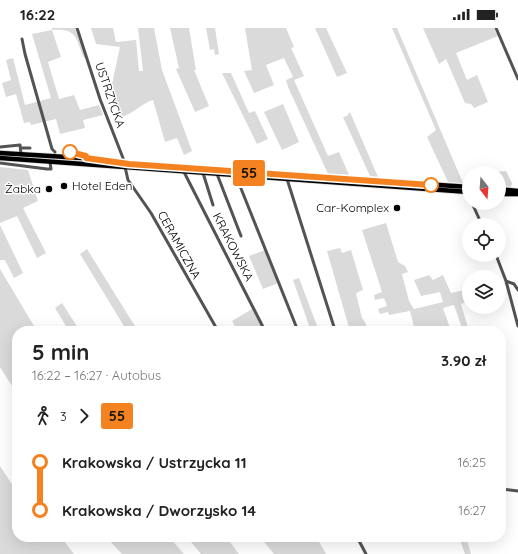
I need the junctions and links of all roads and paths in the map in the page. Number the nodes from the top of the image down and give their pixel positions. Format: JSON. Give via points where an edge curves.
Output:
{"nodes":[{"id":1,"x":77,"y":28,"type":"edge"},
{"id":2,"x":496,"y":28,"type":"edge"},
{"id":3,"x":22,"y":39,"type":"dead end"},
{"id":4,"x":518,"y":79,"type":"edge"},
{"id":5,"x":0,"y":147,"type":"edge"},
{"id":6,"x":21,"y":148,"type":"junction"},
{"id":7,"x":30,"y":148,"type":"dead end"},
{"id":8,"x":55,"y":152,"type":"dead end"},
{"id":9,"x":0,"y":153,"type":"edge"},
{"id":10,"x":21,"y":154,"type":"junction"},
{"id":11,"x":0,"y":158,"type":"edge"},
{"id":12,"x":50,"y":162,"type":"junction"},
{"id":13,"x":0,"y":163,"type":"edge"},
{"id":14,"x":125,"y":166,"type":"junction"},
{"id":15,"x":184,"y":172,"type":"junction"},
{"id":16,"x":203,"y":174,"type":"junction"},
{"id":17,"x":217,"y":174,"type":"junction"},
{"id":18,"x":238,"y":176,"type":"junction"},
{"id":19,"x":287,"y":179,"type":"junction"},
{"id":20,"x":462,"y":190,"type":"edge"},
{"id":21,"x":506,"y":190,"type":"edge"},
{"id":22,"x":462,"y":191,"type":"edge"},
{"id":23,"x":518,"y":191,"type":"edge"},
{"id":24,"x":506,"y":194,"type":"edge"},
{"id":25,"x":518,"y":194,"type":"edge"},
{"id":26,"x":213,"y":205,"type":"dead end"},
{"id":27,"x":241,"y":236,"type":"dead end"},
{"id":28,"x":506,"y":280,"type":"joint"},
{"id":29,"x":518,"y":290,"type":"edge"},
{"id":30,"x":215,"y":326,"type":"edge"},
{"id":31,"x":262,"y":326,"type":"edge"},
{"id":32,"x":296,"y":326,"type":"edge"},
{"id":33,"x":334,"y":326,"type":"edge"},
{"id":34,"x":518,"y":326,"type":"edge"},
{"id":35,"x":506,"y":490,"type":"edge"},
{"id":36,"x":518,"y":491,"type":"edge"},
{"id":37,"x":360,"y":542,"type":"edge"},
{"id":38,"x":366,"y":554,"type":"edge"}],
"edges":[{"from":1,"to":14,"type":"street","name":"USTRZYCKA"},
{"from":2,"to":4,"type":"street"},
{"from":3,"to":8,"type":"street","via":[[52,149]]},
{"from":5,"to":6,"type":"street","via":[[20,145]]},
{"from":6,"to":7,"type":"street"},
{"from":6,"to":10,"type":"street"},
{"from":9,"to":10,"type":"main road"},
{"from":10,"to":14,"type":"main road","via":[[76,158]]},
{"from":11,"to":12,"type":"main road"},
{"from":12,"to":13,"type":"street","via":[[51,169]]},
{"from":12,"to":14,"type":"main road"},
{"from":14,"to":15,"type":"main road"},
{"from":14,"to":20,"type":"main road"},
{"from":14,"to":30,"type":"street","name":"CERAMICZNA","via":[[130,182],[151,213]]},
{"from":15,"to":16,"type":"main road"},
{"from":15,"to":31,"type":"street","name":"KRAKOWSKA"},
{"from":16,"to":17,"type":"main road"},
{"from":16,"to":26,"type":"street"},
{"from":17,"to":18,"type":"main road"},
{"from":17,"to":27,"type":"street"},
{"from":18,"to":19,"type":"main road"},
{"from":18,"to":32,"type":"street"},
{"from":19,"to":22,"type":"main road"},
{"from":19,"to":33,"type":"street"},
{"from":21,"to":23,"type":"main road"},
{"from":24,"to":25,"type":"main road"},
{"from":28,"to":29,"type":"street","via":[[514,284]]},
{"from":28,"to":34,"type":"street"},
{"from":35,"to":36,"type":"street"},
{"from":37,"to":38,"type":"street"}]}
